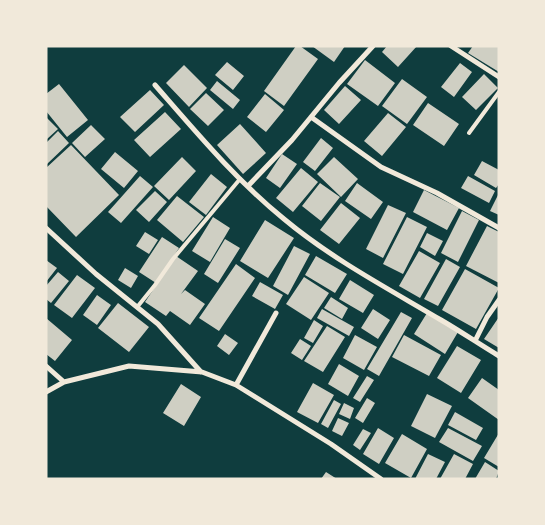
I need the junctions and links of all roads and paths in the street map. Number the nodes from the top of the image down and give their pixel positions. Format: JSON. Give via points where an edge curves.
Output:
{"nodes":[{"id":1,"x":373,"y":46,"type":"edge"},
{"id":2,"x":451,"y":46,"type":"edge"},
{"id":3,"x":499,"y":77,"type":"edge"},
{"id":4,"x":154,"y":85,"type":"dead end"},
{"id":5,"x":499,"y":92,"type":"edge"},
{"id":6,"x":311,"y":117,"type":"junction"},
{"id":7,"x":469,"y":133,"type":"dead end"},
{"id":8,"x":240,"y":179,"type":"junction"},
{"id":9,"x":248,"y":186,"type":"junction"},
{"id":10,"x":46,"y":228,"type":"edge"},
{"id":11,"x":499,"y":228,"type":"edge"},
{"id":12,"x":499,"y":300,"type":"edge"},
{"id":13,"x":138,"y":306,"type":"junction"},
{"id":14,"x":276,"y":313,"type":"dead end"},
{"id":15,"x":475,"y":341,"type":"junction"},
{"id":16,"x":499,"y":356,"type":"edge"},
{"id":17,"x":46,"y":366,"type":"edge"},
{"id":18,"x":202,"y":372,"type":"junction"},
{"id":19,"x":64,"y":382,"type":"junction"},
{"id":20,"x":236,"y":385,"type":"junction"},
{"id":21,"x":46,"y":392,"type":"edge"},
{"id":22,"x":381,"y":479,"type":"edge"}],
"edges":[{"from":1,"to":6,"type":"street"},
{"from":2,"to":3,"type":"street"},
{"from":4,"to":8,"type":"street"},
{"from":5,"to":7,"type":"lane"},
{"from":6,"to":9,"type":"street"},
{"from":6,"to":11,"type":"street","via":[[381,167],[437,193]]},
{"from":8,"to":9,"type":"street"},
{"from":8,"to":13,"type":"lane"},
{"from":9,"to":15,"type":"street","via":[[319,246]]},
{"from":10,"to":13,"type":"street","via":[[96,274]]},
{"from":12,"to":15,"type":"street"},
{"from":13,"to":18,"type":"street"},
{"from":14,"to":20,"type":"street"},
{"from":15,"to":16,"type":"street"},
{"from":17,"to":19,"type":"street"},
{"from":18,"to":19,"type":"street","via":[[129,366]]},
{"from":18,"to":20,"type":"street"},
{"from":19,"to":21,"type":"street"},
{"from":20,"to":22,"type":"street"}]}
